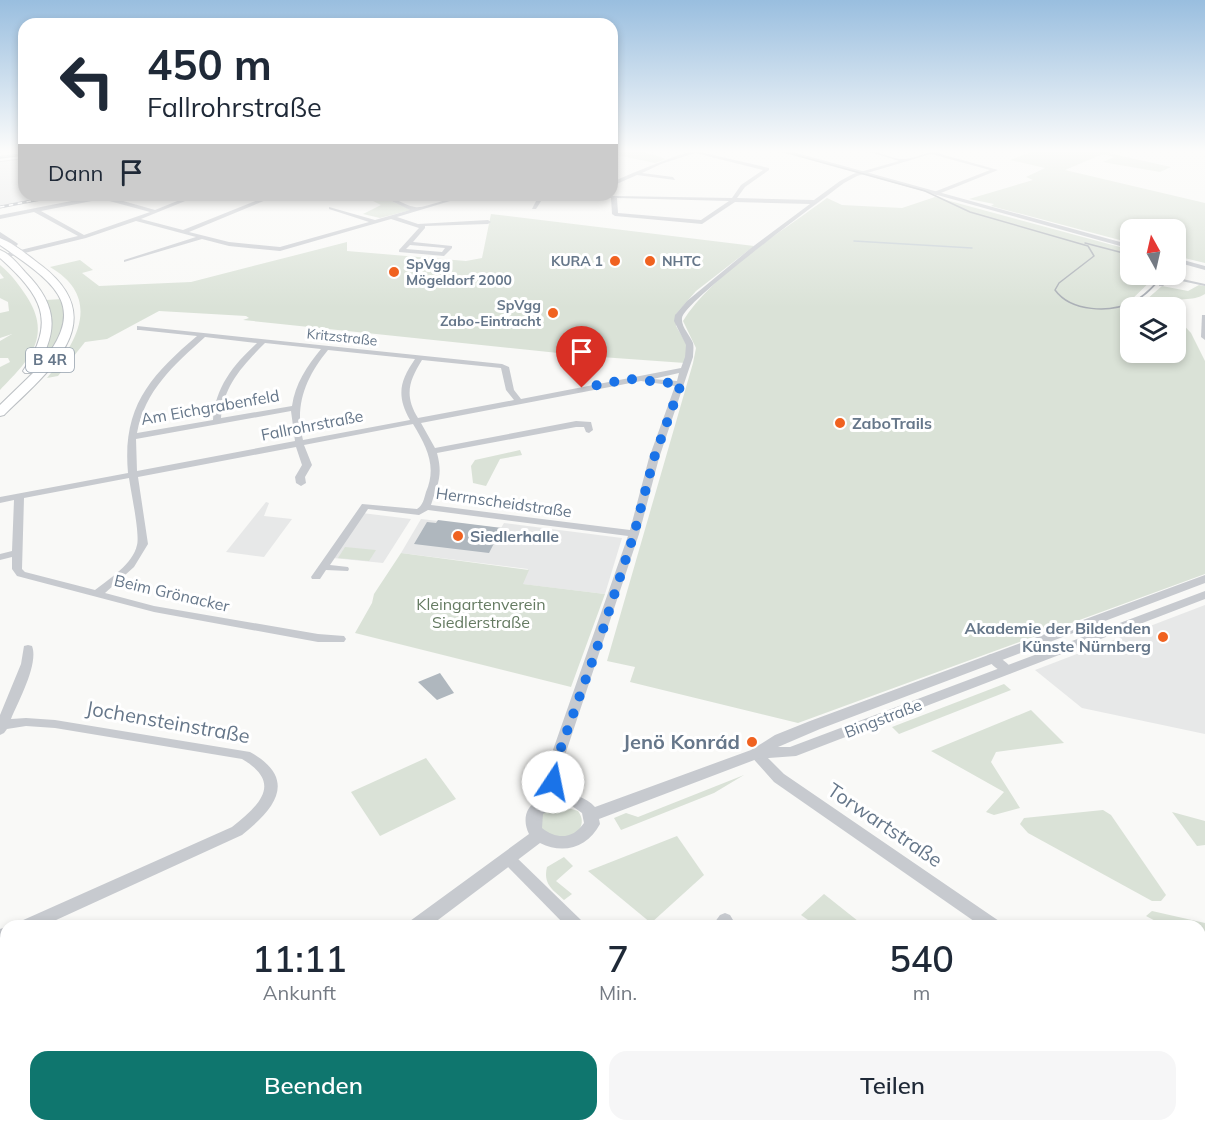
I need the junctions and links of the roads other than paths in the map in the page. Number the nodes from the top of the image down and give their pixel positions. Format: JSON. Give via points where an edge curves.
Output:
{"nodes":[{"id":1,"x":72,"y":203,"type":"edge"},
{"id":2,"x":123,"y":203,"type":"edge"},
{"id":3,"x":178,"y":203,"type":"edge"},
{"id":4,"x":256,"y":203,"type":"edge"},
{"id":5,"x":400,"y":203,"type":"edge"},
{"id":6,"x":441,"y":203,"type":"edge"},
{"id":7,"x":537,"y":203,"type":"edge"},
{"id":8,"x":614,"y":203,"type":"edge"},
{"id":9,"x":730,"y":203,"type":"edge"},
{"id":10,"x":814,"y":203,"type":"edge"},
{"id":11,"x":971,"y":203,"type":"edge"},
{"id":12,"x":331,"y":208,"type":"dead end"},
{"id":13,"x":534,"y":208,"type":"dead end"},
{"id":14,"x":35,"y":210,"type":"junction"},
{"id":15,"x":416,"y":210,"type":"junction"},
{"id":16,"x":157,"y":212,"type":"junction"},
{"id":17,"x":0,"y":217,"type":"edge"},
{"id":18,"x":391,"y":217,"type":"junction"},
{"id":19,"x":137,"y":220,"type":"junction"},
{"id":20,"x":375,"y":222,"type":"junction"},
{"id":21,"x":488,"y":222,"type":"dead end"},
{"id":22,"x":421,"y":224,"type":"junction"},
{"id":23,"x":183,"y":232,"type":"junction"},
{"id":24,"x":0,"y":234,"type":"edge"},
{"id":25,"x":84,"y":237,"type":"junction"},
{"id":26,"x":200,"y":238,"type":"junction"},
{"id":27,"x":0,"y":241,"type":"edge"},
{"id":28,"x":409,"y":243,"type":"junction"},
{"id":29,"x":1120,"y":244,"type":"edge"},
{"id":30,"x":15,"y":251,"type":"junction"},
{"id":31,"x":1,"y":256,"type":"edge"},
{"id":32,"x":126,"y":261,"type":"dead end"},
{"id":33,"x":1186,"y":263,"type":"edge"},
{"id":34,"x":1205,"y":268,"type":"edge"},
{"id":35,"x":1186,"y":281,"type":"edge"},
{"id":36,"x":1205,"y":285,"type":"edge"},
{"id":37,"x":64,"y":294,"type":"junction"},
{"id":38,"x":41,"y":297,"type":"junction"},
{"id":39,"x":1205,"y":317,"type":"edge"},
{"id":40,"x":140,"y":328,"type":"dead end"},
{"id":41,"x":202,"y":336,"type":"junction"},
{"id":42,"x":1205,"y":337,"type":"edge"},
{"id":43,"x":262,"y":342,"type":"junction"},
{"id":44,"x":326,"y":348,"type":"junction"},
{"id":45,"x":419,"y":358,"type":"junction"},
{"id":46,"x":685,"y":370,"type":"junction"},
{"id":47,"x":629,"y":379,"type":"junction"},
{"id":48,"x":681,"y":384,"type":"junction"},
{"id":49,"x":518,"y":400,"type":"junction"},
{"id":50,"x":0,"y":402,"type":"edge"},
{"id":51,"x":294,"y":408,"type":"junction"},
{"id":52,"x":0,"y":412,"type":"edge"},
{"id":53,"x":217,"y":421,"type":"junction"},
{"id":54,"x":413,"y":421,"type":"junction"},
{"id":55,"x":589,"y":430,"type":"dead end"},
{"id":56,"x":132,"y":437,"type":"junction"},
{"id":57,"x":297,"y":443,"type":"junction"},
{"id":58,"x":433,"y":451,"type":"junction"},
{"id":59,"x":134,"y":473,"type":"junction"},
{"id":60,"x":301,"y":483,"type":"dead end"},
{"id":61,"x":19,"y":497,"type":"junction"},
{"id":62,"x":0,"y":500,"type":"edge"},
{"id":63,"x":426,"y":507,"type":"junction"},
{"id":64,"x":634,"y":534,"type":"junction"},
{"id":65,"x":18,"y":553,"type":"junction"},
{"id":66,"x":0,"y":557,"type":"edge"},
{"id":67,"x":323,"y":567,"type":"junction"},
{"id":68,"x":344,"y":570,"type":"dead end"},
{"id":69,"x":316,"y":577,"type":"dead end"},
{"id":70,"x":1205,"y":579,"type":"edge"},
{"id":71,"x":98,"y":593,"type":"junction"},
{"id":72,"x":1205,"y":595,"type":"edge"},
{"id":73,"x":340,"y":639,"type":"dead end"},
{"id":74,"x":28,"y":648,"type":"dead end"},
{"id":75,"x":992,"y":658,"type":"junction"},
{"id":76,"x":1007,"y":670,"type":"junction"},
{"id":77,"x":1,"y":728,"type":"edge"},
{"id":78,"x":756,"y":754,"type":"junction"},
{"id":79,"x":556,"y":798,"type":"junction"},
{"id":80,"x":592,"y":815,"type":"junction"},
{"id":81,"x":540,"y":836,"type":"junction"},
{"id":82,"x":509,"y":859,"type":"junction"},
{"id":83,"x":39,"y":920,"type":"edge"},
{"id":84,"x":424,"y":920,"type":"edge"},
{"id":85,"x":571,"y":920,"type":"edge"},
{"id":86,"x":985,"y":920,"type":"edge"}],
"edges":[{"from":1,"to":14,"type":"street"},
{"from":2,"to":16,"type":"street"},
{"from":3,"to":16,"type":"street"},
{"from":4,"to":23,"type":"street"},
{"from":5,"to":15,"type":"street"},
{"from":6,"to":15,"type":"street"},
{"from":7,"to":13,"type":"street"},
{"from":8,"to":9,"type":"street","via":[[615,214],[695,223]]},
{"from":10,"to":46,"type":"street","via":[[710,282],[684,308],[678,321],[691,348]]},
{"from":11,"to":29,"type":"street"},
{"from":12,"to":20,"type":"street"},
{"from":14,"to":17,"type":"street"},
{"from":14,"to":25,"type":"street"},
{"from":15,"to":18,"type":"street"},
{"from":16,"to":19,"type":"street"},
{"from":18,"to":20,"type":"street"},
{"from":18,"to":22,"type":"street"},
{"from":19,"to":23,"type":"street"},
{"from":19,"to":25,"type":"street"},
{"from":20,"to":26,"type":"street","via":[[280,249]]},
{"from":21,"to":22,"type":"street"},
{"from":22,"to":28,"type":"street","via":[[423,227]]},
{"from":23,"to":26,"type":"street"},
{"from":24,"to":30,"type":"street","via":[[15,244]]},
{"from":25,"to":30,"type":"street"},
{"from":26,"to":32,"type":"street"},
{"from":27,"to":30,"type":"main road"},
{"from":28,"to":28,"type":"street","via":[[420,244],[450,247],[444,254],[401,251]]},
{"from":30,"to":31,"type":"street"},
{"from":30,"to":37,"type":"main road"},
{"from":31,"to":38,"type":"main road","number":"B 4R","via":[[27,278]]},
{"from":33,"to":34,"type":"street"},
{"from":35,"to":36,"type":"street"},
{"from":37,"to":38,"type":"main road"},
{"from":37,"to":52,"type":"main road","number":"B 4R","via":[[70,320],[61,345]]},
{"from":38,"to":50,"type":"main road","number":"B 4R","via":[[49,320],[46,343],[31,369]]},
{"from":39,"to":42,"type":"street"},
{"from":40,"to":41,"type":"street","name":"Kritzstraße"},
{"from":41,"to":43,"type":"street","name":"Kritzstraße"},
{"from":41,"to":56,"type":"street","via":[[164,370],[142,402]]},
{"from":43,"to":44,"type":"street","name":"Kritzstraße"},
{"from":43,"to":53,"type":"street","via":[[224,388],[216,409]]},
{"from":44,"to":45,"type":"street","name":"Kritzstraße"},
{"from":44,"to":51,"type":"street","via":[[298,389]]},
{"from":45,"to":49,"type":"street","name":"Kritzstraße","via":[[505,367],[510,390]]},
{"from":45,"to":54,"type":"street","via":[[410,370],[404,396]]},
{"from":46,"to":47,"type":"street","name":"Fallrohrstraße"},
{"from":46,"to":48,"type":"street"},
{"from":47,"to":48,"type":"street","name":"Fallrohrstraße"},
{"from":47,"to":49,"type":"street","name":"Fallrohrstraße"},
{"from":48,"to":64,"type":"street","via":[[654,458]]},
{"from":49,"to":54,"type":"street","name":"Fallrohrstraße"},
{"from":51,"to":53,"type":"street","name":"Am Eichgrabenfeld"},
{"from":51,"to":57,"type":"street"},
{"from":53,"to":56,"type":"street","name":"Am Eichgrabenfeld"},
{"from":54,"to":57,"type":"street","name":"Fallrohrstraße"},
{"from":54,"to":58,"type":"street"},
{"from":55,"to":58,"type":"street","via":[[588,424],[576,424]]},
{"from":56,"to":59,"type":"street"},
{"from":57,"to":59,"type":"street","name":"Fallrohrstraße"},
{"from":57,"to":60,"type":"street","via":[[307,465]]},
{"from":58,"to":63,"type":"street","name":"Herrnscheidstraße","via":[[436,469]]},
{"from":59,"to":61,"type":"street","name":"Fallrohrstraße"},
{"from":59,"to":71,"type":"street","via":[[143,544],[127,570]]},
{"from":61,"to":62,"type":"street","name":"Fallrohrstraße"},
{"from":61,"to":65,"type":"street","name":"Beim Grönacker"},
{"from":63,"to":64,"type":"street","name":"Herrnscheidstraße"},
{"from":63,"to":67,"type":"street","via":[[419,512],[365,506]]},
{"from":64,"to":79,"type":"street","via":[[554,767]]},
{"from":65,"to":66,"type":"street"},
{"from":65,"to":71,"type":"street","name":"Beim Grönacker","via":[[17,569],[21,574]]},
{"from":67,"to":68,"type":"street"},
{"from":67,"to":69,"type":"street"},
{"from":70,"to":75,"type":"street","name":"Bingstraße"},
{"from":71,"to":73,"type":"street","name":"Beim Grönacker","via":[[215,621]]},
{"from":72,"to":76,"type":"street","name":"Bingstraße"},
{"from":74,"to":77,"type":"street","via":[[27,664]]},
{"from":75,"to":76,"type":"street"},
{"from":75,"to":78,"type":"street","name":"Bingstraße","via":[[780,739]]},
{"from":76,"to":78,"type":"street","name":"Bingstraße","via":[[791,752]]},
{"from":77,"to":83,"type":"street","name":"Jochensteinstraße","via":[[26,722],[55,723],[245,755],[262,762],[270,771],[272,787],[264,808],[237,831]]},
{"from":78,"to":80,"type":"street","name":"Bingstraße"},
{"from":78,"to":86,"type":"street","name":"Torwartstraße","via":[[779,778]]},
{"from":79,"to":80,"type":"street","via":[[576,800]]},
{"from":79,"to":81,"type":"street","via":[[536,811],[533,825]]},
{"from":80,"to":81,"type":"street","via":[[588,831],[575,841],[556,843]]},
{"from":81,"to":82,"type":"street"},
{"from":82,"to":84,"type":"street"},
{"from":82,"to":85,"type":"street"}]}
